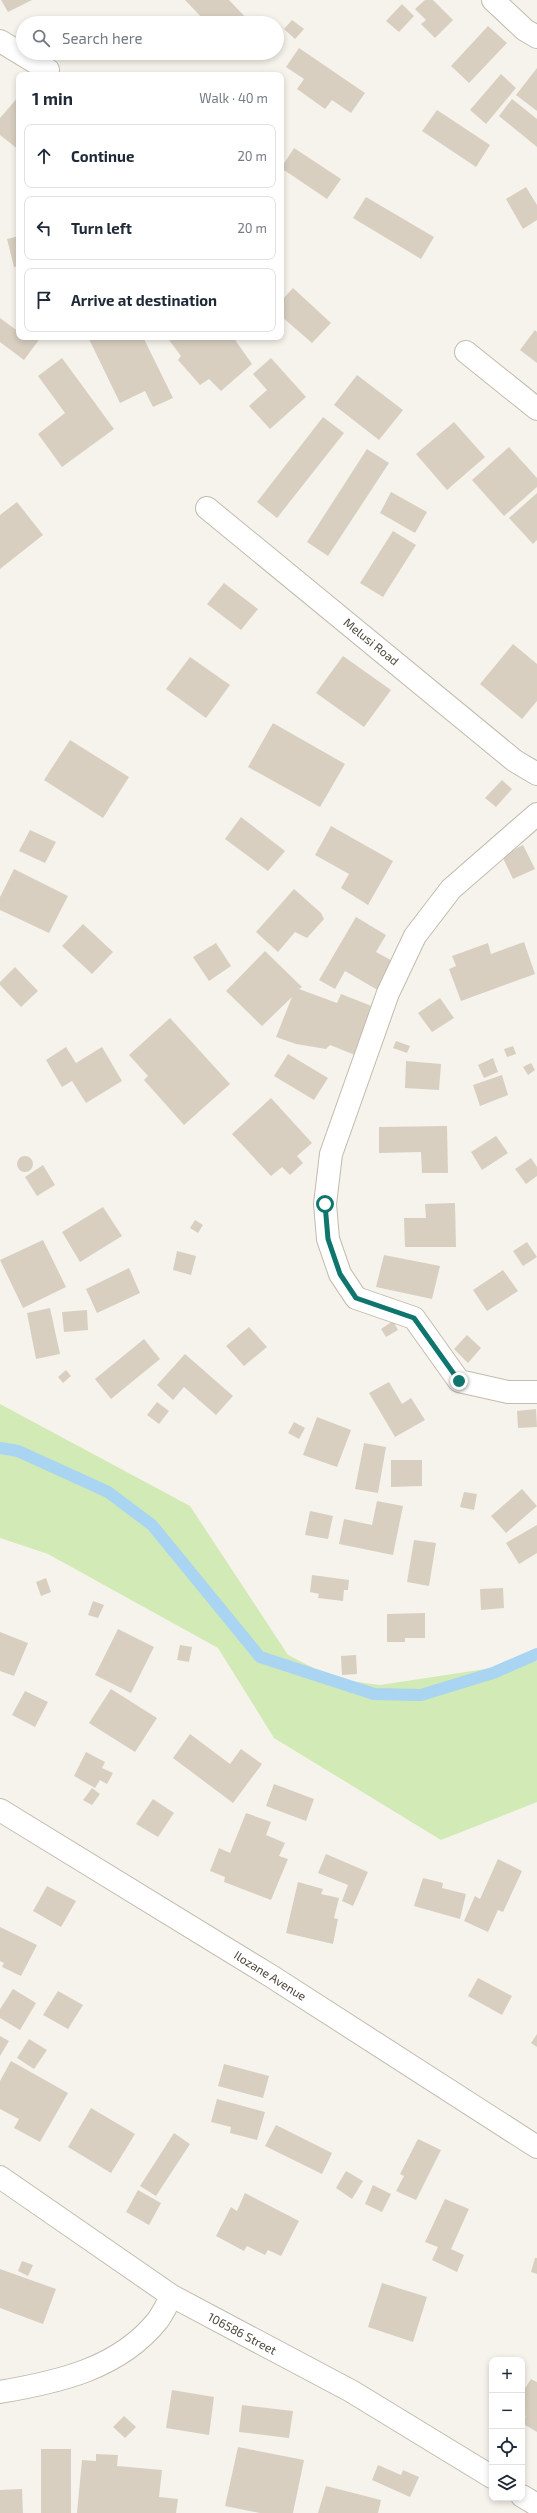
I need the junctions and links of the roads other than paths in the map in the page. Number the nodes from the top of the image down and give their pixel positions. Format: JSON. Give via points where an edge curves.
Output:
{"nodes":[{"id":1,"x":492,"y":0,"type":"edge"},
{"id":2,"x":537,"y":37,"type":"edge"},
{"id":3,"x":0,"y":41,"type":"edge"},
{"id":4,"x":16,"y":51,"type":"edge"},
{"id":5,"x":31,"y":60,"type":"edge"},
{"id":6,"x":48,"y":70,"type":"dead end"},
{"id":7,"x":466,"y":352,"type":"dead end"},
{"id":8,"x":537,"y":409,"type":"edge"},
{"id":9,"x":207,"y":508,"type":"dead end"},
{"id":10,"x":537,"y":774,"type":"edge"},
{"id":11,"x":537,"y":814,"type":"edge"},
{"id":12,"x":537,"y":1392,"type":"edge"},
{"id":13,"x":0,"y":1810,"type":"edge"},
{"id":14,"x":537,"y":2147,"type":"edge"},
{"id":15,"x":0,"y":2177,"type":"edge"},
{"id":16,"x":172,"y":2296,"type":"junction"},
{"id":17,"x":0,"y":2392,"type":"edge"},
{"id":18,"x":489,"y":2475,"type":"edge"},
{"id":19,"x":525,"y":2498,"type":"edge"},
{"id":20,"x":537,"y":2505,"type":"edge"}],
"edges":[{"from":1,"to":2,"type":"street","via":[[525,30]]},
{"from":3,"to":4,"type":"street"},
{"from":5,"to":6,"type":"street"},
{"from":7,"to":8,"type":"street"},
{"from":9,"to":10,"type":"street","name":"Melusi Road","via":[[515,761]]},
{"from":11,"to":12,"type":"street","via":[[451,890],[415,936],[388,993],[331,1154],[325,1204],[328,1239],[340,1274],[356,1298],[414,1318],[459,1381],[508,1392]]},
{"from":13,"to":14,"type":"street","name":"Ilozane Avenue","via":[[271,1976]]},
{"from":15,"to":16,"type":"street","name":"106586 Street"},
{"from":16,"to":17,"type":"street","via":[[158,2320],[115,2357],[54,2383]]},
{"from":16,"to":18,"type":"street","name":"106586 Street","via":[[351,2391]]},
{"from":19,"to":20,"type":"street"}]}
